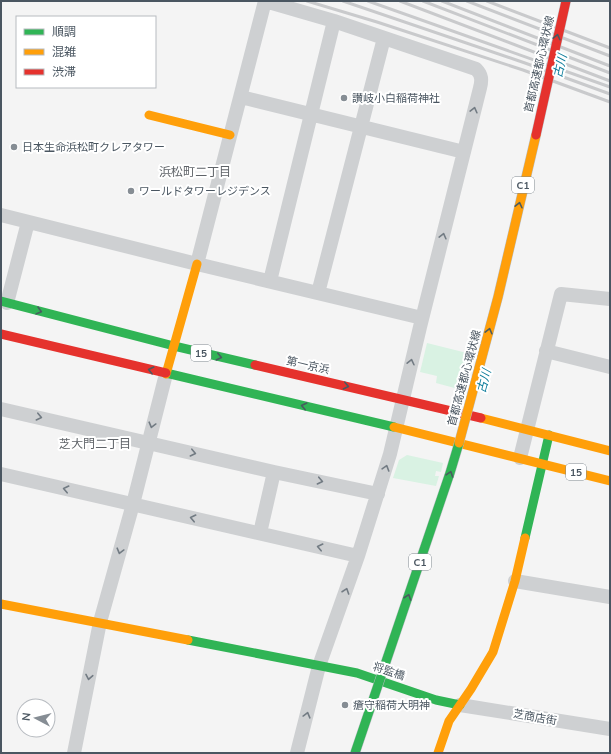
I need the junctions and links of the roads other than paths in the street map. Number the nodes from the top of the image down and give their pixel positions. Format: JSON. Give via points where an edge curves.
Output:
{"nodes":[{"id":1,"x":566,"y":1,"type":"edge"},
{"id":2,"x":334,"y":22,"type":"junction"},
{"id":3,"x":384,"y":38,"type":"junction"},
{"id":4,"x":240,"y":97,"type":"junction"},
{"id":5,"x":311,"y":114,"type":"junction"},
{"id":6,"x":149,"y":115,"type":"dead end"},
{"id":7,"x":360,"y":126,"type":"junction"},
{"id":8,"x":230,"y":135,"type":"junction"},
{"id":9,"x":464,"y":152,"type":"junction"},
{"id":10,"x":1,"y":215,"type":"edge"},
{"id":11,"x":28,"y":222,"type":"junction"},
{"id":12,"x":197,"y":264,"type":"junction"},
{"id":13,"x":270,"y":281,"type":"junction"},
{"id":14,"x":318,"y":293,"type":"junction"},
{"id":15,"x":610,"y":300,"type":"edge"},
{"id":16,"x":4,"y":302,"type":"edge"},
{"id":17,"x":422,"y":318,"type":"junction"},
{"id":18,"x":1,"y":334,"type":"edge"},
{"id":19,"x":174,"y":346,"type":"junction"},
{"id":20,"x":546,"y":351,"type":"junction"},
{"id":21,"x":610,"y":367,"type":"edge"},
{"id":22,"x":166,"y":374,"type":"junction"},
{"id":23,"x":403,"y":400,"type":"junction"},
{"id":24,"x":483,"y":408,"type":"dead end"},
{"id":25,"x":1,"y":409,"type":"edge"},
{"id":26,"x":397,"y":428,"type":"junction"},
{"id":27,"x":527,"y":430,"type":"junction"},
{"id":28,"x":550,"y":435,"type":"junction"},
{"id":29,"x":148,"y":442,"type":"junction"},
{"id":30,"x":610,"y":451,"type":"edge"},
{"id":31,"x":468,"y":458,"type":"dead end"},
{"id":32,"x":520,"y":458,"type":"junction"},
{"id":33,"x":543,"y":463,"type":"junction"},
{"id":34,"x":274,"y":472,"type":"junction"},
{"id":35,"x":1,"y":474,"type":"edge"},
{"id":36,"x":610,"y":481,"type":"edge"},
{"id":37,"x":378,"y":494,"type":"junction"},
{"id":38,"x":133,"y":504,"type":"junction"},
{"id":39,"x":260,"y":533,"type":"junction"},
{"id":40,"x":358,"y":556,"type":"junction"},
{"id":41,"x":515,"y":580,"type":"junction"},
{"id":42,"x":610,"y":597,"type":"edge"},
{"id":43,"x":1,"y":604,"type":"edge"},
{"id":44,"x":402,"y":617,"type":"junction"},
{"id":45,"x":100,"y":622,"type":"junction"},
{"id":46,"x":319,"y":666,"type":"junction"},
{"id":47,"x":394,"y":680,"type":"dead end"},
{"id":48,"x":389,"y":694,"type":"dead end"},
{"id":49,"x":460,"y":705,"type":"junction"},
{"id":50,"x":354,"y":725,"type":"dead end"},
{"id":51,"x":610,"y":729,"type":"edge"},
{"id":52,"x":74,"y":753,"type":"edge"},
{"id":53,"x":297,"y":753,"type":"edge"},
{"id":54,"x":355,"y":753,"type":"edge"},
{"id":55,"x":438,"y":753,"type":"edge"}],
"edges":[{"from":44,"to":1,"type":"main road","name":"首都高速都心環状線","number":"C1","one_way":true,"bridge":true,"via":[[450,473],[480,369]]},
{"from":2,"to":3,"type":"street"},
{"from":2,"to":4,"type":"street","via":[[265,1]]},
{"from":2,"to":5,"type":"street"},
{"from":3,"to":7,"type":"street"},
{"from":9,"to":3,"type":"street","one_way":true,"via":[[482,80],[480,73],[476,69]]},
{"from":4,"to":5,"type":"street"},
{"from":4,"to":8,"type":"street"},
{"from":5,"to":7,"type":"street"},
{"from":5,"to":13,"type":"street"},
{"from":6,"to":8,"type":"main road"},
{"from":7,"to":9,"type":"street"},
{"from":7,"to":14,"type":"street"},
{"from":8,"to":12,"type":"street"},
{"from":17,"to":9,"type":"street","one_way":true},
{"from":10,"to":11,"type":"street"},
{"from":11,"to":12,"type":"street"},
{"from":11,"to":16,"type":"street"},
{"from":12,"to":13,"type":"street"},
{"from":12,"to":19,"type":"main road"},
{"from":13,"to":14,"type":"street"},
{"from":14,"to":17,"type":"street"},
{"from":15,"to":20,"type":"street","via":[[560,294]]},
{"from":16,"to":19,"type":"main road","name":"第一京浜","number":"15","one_way":true},
{"from":23,"to":17,"type":"street","one_way":true},
{"from":22,"to":18,"type":"main road","number":"15","one_way":true},
{"from":19,"to":22,"type":"main road"},
{"from":19,"to":23,"type":"main road","name":"第一京浜","number":"15","one_way":true},
{"from":20,"to":21,"type":"street"},
{"from":20,"to":27,"type":"street"},
{"from":26,"to":22,"type":"main road","number":"15","one_way":true},
{"from":22,"to":29,"type":"street","one_way":true},
{"from":23,"to":26,"type":"street"},
{"from":23,"to":27,"type":"main road","name":"第一京浜","number":"15"},
{"from":24,"to":31,"type":"main road"},
{"from":25,"to":29,"type":"street","one_way":true},
{"from":26,"to":32,"type":"main road","number":"15"},
{"from":37,"to":26,"type":"street","one_way":true},
{"from":27,"to":28,"type":"main road","name":"第一京浜","number":"15"},
{"from":27,"to":32,"type":"street"},
{"from":28,"to":30,"type":"main road","name":"第一京浜","number":"15"},
{"from":28,"to":33,"type":"main road"},
{"from":29,"to":34,"type":"street","one_way":true},
{"from":29,"to":38,"type":"street"},
{"from":32,"to":33,"type":"main road","number":"15"},
{"from":33,"to":36,"type":"main road","number":"15"},
{"from":33,"to":41,"type":"main road"},
{"from":34,"to":37,"type":"street","one_way":true},
{"from":34,"to":39,"type":"street"},
{"from":38,"to":35,"type":"street","one_way":true},
{"from":37,"to":40,"type":"street"},
{"from":39,"to":38,"type":"street","one_way":true},
{"from":38,"to":45,"type":"street","one_way":true},
{"from":40,"to":39,"type":"street","one_way":true},
{"from":46,"to":40,"type":"street","one_way":true},
{"from":41,"to":42,"type":"street"},
{"from":41,"to":49,"type":"main road","via":[[493,652]]},
{"from":43,"to":45,"type":"main road","name":"将監橋"},
{"from":44,"to":50,"type":"main road","number":"C1","bridge":true},
{"from":44,"to":54,"type":"main road","name":"首都高速都心環状線","number":"C1","bridge":true},
{"from":45,"to":46,"type":"main road","name":"将監橋"},
{"from":45,"to":52,"type":"street","one_way":true},
{"from":46,"to":49,"type":"main road","name":"将監橋","via":[[357,673],[436,700]]},
{"from":53,"to":46,"type":"street","one_way":true},
{"from":47,"to":48,"type":"main road"},
{"from":49,"to":51,"type":"street","name":"芝商店街"},
{"from":49,"to":55,"type":"main road","via":[[449,721]]}]}
